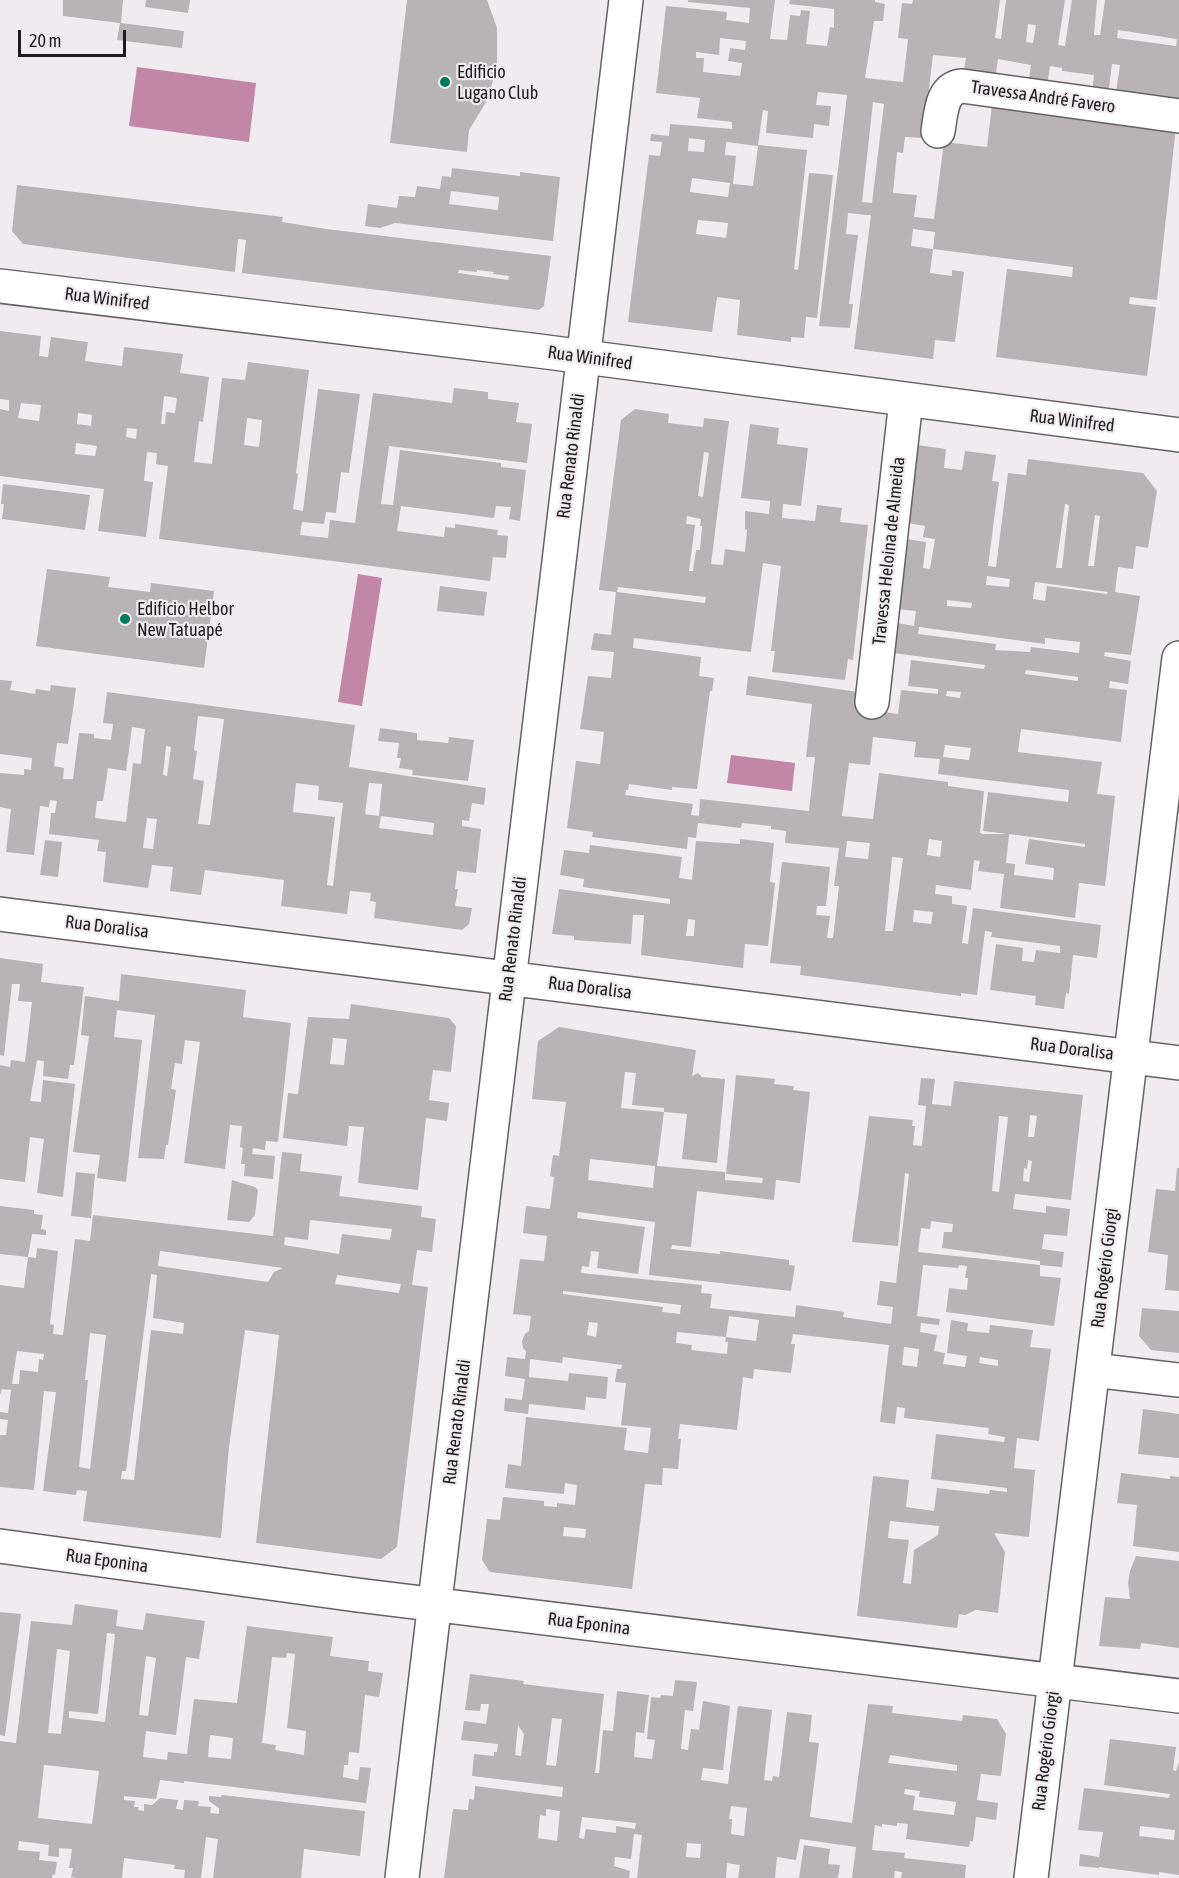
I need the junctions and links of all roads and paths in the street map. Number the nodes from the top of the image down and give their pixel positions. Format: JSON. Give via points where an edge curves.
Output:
{"nodes":[{"id":1,"x":626,"y":0,"type":"edge"},
{"id":2,"x":1179,"y":116,"type":"edge"},
{"id":3,"x":938,"y":131,"type":"dead end"},
{"id":4,"x":0,"y":286,"type":"edge"},
{"id":5,"x":583,"y":357,"type":"junction"},
{"id":6,"x":906,"y":400,"type":"junction"},
{"id":7,"x":1179,"y":435,"type":"edge"},
{"id":8,"x":1179,"y":658,"type":"edge"},
{"id":9,"x":872,"y":702,"type":"dead end"},
{"id":10,"x":0,"y":914,"type":"edge"},
{"id":11,"x":508,"y":978,"type":"junction"},
{"id":12,"x":1131,"y":1057,"type":"junction"},
{"id":13,"x":1179,"y":1063,"type":"edge"},
{"id":14,"x":1093,"y":1370,"type":"junction"},
{"id":15,"x":1179,"y":1380,"type":"edge"},
{"id":16,"x":0,"y":1546,"type":"edge"},
{"id":17,"x":436,"y":1605,"type":"junction"},
{"id":18,"x":1054,"y":1680,"type":"junction"},
{"id":19,"x":1179,"y":1696,"type":"edge"},
{"id":20,"x":402,"y":1878,"type":"edge"},
{"id":21,"x":1031,"y":1878,"type":"edge"}],
"edges":[{"from":1,"to":5,"type":"street","name":"Rua Renato Rinaldi"},
{"from":2,"to":3,"type":"street","name":"Travessa André Favero","via":[[962,86],[953,88],[944,100]]},
{"from":4,"to":5,"type":"street","name":"Rua Winifred"},
{"from":5,"to":6,"type":"street","name":"Rua Winifred"},
{"from":5,"to":11,"type":"street","name":"Rua Renato Rinaldi"},
{"from":6,"to":7,"type":"street","name":"Rua Winifred"},
{"from":6,"to":9,"type":"street","name":"Travessa Heloina de Almeida"},
{"from":8,"to":12,"type":"street","name":"Rua Rogério Giorgi"},
{"from":10,"to":11,"type":"street","name":"Rua Doralisa"},
{"from":11,"to":12,"type":"street","name":"Rua Doralisa"},
{"from":11,"to":17,"type":"street","name":"Rua Renato Rinaldi"},
{"from":12,"to":13,"type":"street","name":"Rua Doralisa"},
{"from":12,"to":14,"type":"street","name":"Rua Rogério Giorgi"},
{"from":14,"to":15,"type":"street"},
{"from":14,"to":18,"type":"street","name":"Rua Rogério Giorgi"},
{"from":16,"to":17,"type":"street","name":"Rua Eponina"},
{"from":17,"to":18,"type":"street","name":"Rua Eponina"},
{"from":17,"to":20,"type":"street","name":"Rua Renato Rinaldi"},
{"from":18,"to":19,"type":"street","name":"Rua Eponina"},
{"from":18,"to":21,"type":"street","name":"Rua Rogério Giorgi"}]}
